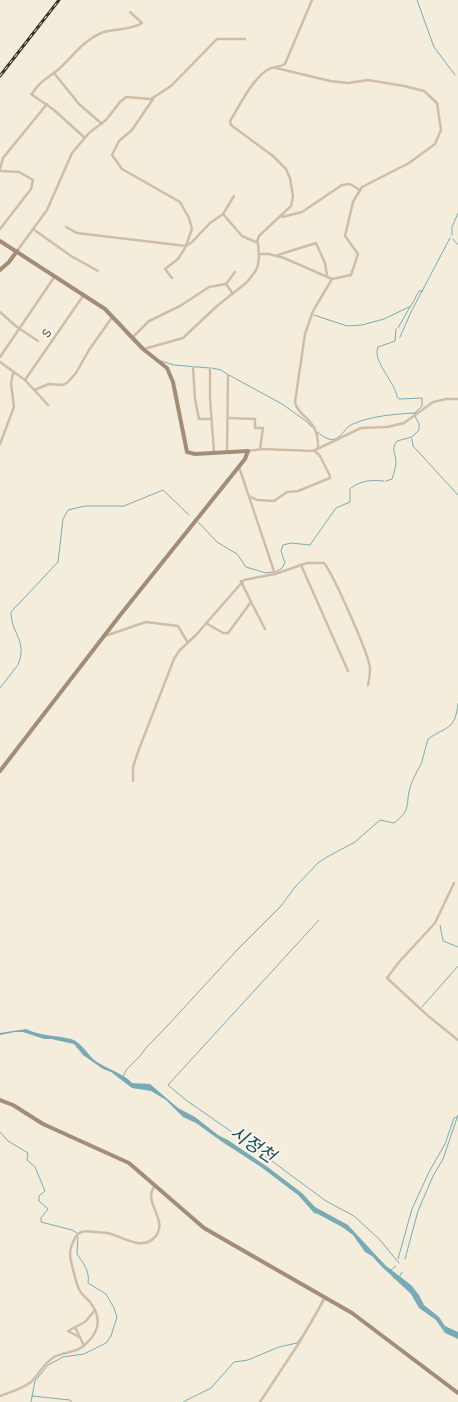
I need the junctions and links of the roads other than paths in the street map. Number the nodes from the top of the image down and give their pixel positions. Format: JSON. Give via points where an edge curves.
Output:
{"nodes":[{"id":1,"x":312,"y":0,"type":"edge"},
{"id":2,"x":130,"y":12,"type":"dead end"},
{"id":3,"x":245,"y":39,"type":"dead end"},
{"id":4,"x":276,"y":68,"type":"junction"},
{"id":5,"x":54,"y":73,"type":"junction"},
{"id":6,"x":154,"y":98,"type":"junction"},
{"id":7,"x":47,"y":104,"type":"junction"},
{"id":8,"x":102,"y":124,"type":"junction"},
{"id":9,"x":85,"y":138,"type":"junction"},
{"id":10,"x":0,"y":170,"type":"edge"},
{"id":11,"x":360,"y":190,"type":"junction"},
{"id":12,"x":234,"y":196,"type":"dead end"},
{"id":13,"x":223,"y":214,"type":"junction"},
{"id":14,"x":281,"y":218,"type":"junction"},
{"id":15,"x":66,"y":227,"type":"dead end"},
{"id":16,"x":33,"y":229,"type":"junction"},
{"id":17,"x":0,"y":230,"type":"edge"},
{"id":18,"x":0,"y":241,"type":"edge"},
{"id":19,"x":257,"y":242,"type":"junction"},
{"id":20,"x":186,"y":246,"type":"junction"},
{"id":21,"x":17,"y":251,"type":"junction"},
{"id":22,"x":259,"y":254,"type":"junction"},
{"id":23,"x":277,"y":256,"type":"junction"},
{"id":24,"x":0,"y":270,"type":"edge"},
{"id":25,"x":98,"y":271,"type":"dead end"},
{"id":26,"x":235,"y":272,"type":"dead end"},
{"id":27,"x":56,"y":276,"type":"junction"},
{"id":28,"x":327,"y":276,"type":"junction"},
{"id":29,"x":172,"y":278,"type":"dead end"},
{"id":30,"x":332,"y":279,"type":"junction"},
{"id":31,"x":226,"y":284,"type":"junction"},
{"id":32,"x":233,"y":294,"type":"junction"},
{"id":33,"x":83,"y":296,"type":"junction"},
{"id":34,"x":0,"y":312,"type":"edge"},
{"id":35,"x":113,"y":316,"type":"junction"},
{"id":36,"x":20,"y":329,"type":"junction"},
{"id":37,"x":132,"y":338,"type":"junction"},
{"id":38,"x":38,"y":341,"type":"dead end"},
{"id":39,"x":143,"y":349,"type":"junction"},
{"id":40,"x":0,"y":357,"type":"edge"},
{"id":41,"x":0,"y":362,"type":"edge"},
{"id":42,"x":193,"y":367,"type":"dead end"},
{"id":43,"x":210,"y":369,"type":"dead end"},
{"id":44,"x":13,"y":373,"type":"junction"},
{"id":45,"x":228,"y":375,"type":"dead end"},
{"id":46,"x":26,"y":380,"type":"junction"},
{"id":47,"x":34,"y":390,"type":"junction"},
{"id":48,"x":458,"y":398,"type":"edge"},
{"id":49,"x":48,"y":405,"type":"dead end"},
{"id":50,"x":228,"y":418,"type":"junction"},
{"id":51,"x":212,"y":419,"type":"junction"},
{"id":52,"x":0,"y":444,"type":"edge"},
{"id":53,"x":318,"y":447,"type":"junction"},
{"id":54,"x":260,"y":449,"type":"junction"},
{"id":55,"x":314,"y":450,"type":"junction"},
{"id":56,"x":248,"y":451,"type":"junction"},
{"id":57,"x":214,"y":452,"type":"junction"},
{"id":58,"x":227,"y":452,"type":"junction"},
{"id":59,"x":239,"y":466,"type":"junction"},
{"id":60,"x":249,"y":496,"type":"junction"},
{"id":61,"x":301,"y":565,"type":"junction"},
{"id":62,"x":274,"y":574,"type":"junction"},
{"id":63,"x":241,"y":581,"type":"junction"},
{"id":64,"x":251,"y":602,"type":"junction"},
{"id":65,"x":206,"y":623,"type":"junction"},
{"id":66,"x":265,"y":629,"type":"dead end"},
{"id":67,"x":105,"y":636,"type":"junction"},
{"id":68,"x":188,"y":643,"type":"junction"},
{"id":69,"x":348,"y":670,"type":"dead end"},
{"id":70,"x":368,"y":685,"type":"dead end"},
{"id":71,"x":0,"y":771,"type":"edge"},
{"id":72,"x":133,"y":781,"type":"dead end"},
{"id":73,"x":454,"y":883,"type":"dead end"},
{"id":74,"x":458,"y":1040,"type":"edge"},
{"id":75,"x":0,"y":1100,"type":"edge"},
{"id":76,"x":155,"y":1186,"type":"junction"},
{"id":77,"x":325,"y":1298,"type":"junction"},
{"id":78,"x":95,"y":1310,"type":"junction"},
{"id":79,"x":75,"y":1327,"type":"junction"},
{"id":80,"x":79,"y":1336,"type":"junction"},
{"id":81,"x":84,"y":1346,"type":"junction"},
{"id":82,"x":458,"y":1394,"type":"edge"},
{"id":83,"x":0,"y":1396,"type":"edge"},
{"id":84,"x":260,"y":1402,"type":"edge"}],
"edges":[{"from":1,"to":4,"type":"street","via":[[285,64]]},
{"from":2,"to":5,"type":"street","via":[[142,23],[104,32],[93,38]]},
{"from":3,"to":6,"type":"street","via":[[217,40],[171,86]]},
{"from":4,"to":11,"type":"street","via":[[338,83],[368,80],[395,84],[424,91],[437,103],[441,130],[434,146]]},
{"from":4,"to":14,"type":"street","via":[[260,76],[230,123],[273,156],[288,172],[294,197]]},
{"from":5,"to":7,"type":"street","via":[[31,93]]},
{"from":5,"to":8,"type":"street","via":[[79,104]]},
{"from":6,"to":8,"type":"street","via":[[126,97]]},
{"from":6,"to":20,"type":"street","via":[[137,123],[119,141],[112,155],[122,169],[182,203],[192,229]]},
{"from":7,"to":9,"type":"street"},
{"from":7,"to":10,"type":"street","via":[[3,158]]},
{"from":8,"to":9,"type":"street"},
{"from":9,"to":16,"type":"street","via":[[72,153],[50,204]]},
{"from":10,"to":17,"type":"street","via":[[19,172],[32,180],[31,189]]},
{"from":11,"to":14,"type":"street","via":[[350,184],[342,185],[302,212]]},
{"from":11,"to":30,"type":"street","via":[[345,236],[358,251],[356,262],[351,276]]},
{"from":12,"to":13,"type":"street"},
{"from":13,"to":19,"type":"street","via":[[242,236]]},
{"from":13,"to":20,"type":"street"},
{"from":14,"to":19,"type":"street"},
{"from":15,"to":20,"type":"street","via":[[78,234]]},
{"from":16,"to":21,"type":"street"},
{"from":16,"to":25,"type":"street"},
{"from":18,"to":21,"type":"street"},
{"from":19,"to":22,"type":"street"},
{"from":20,"to":29,"type":"street","via":[[178,259],[165,269]]},
{"from":21,"to":24,"type":"street"},
{"from":21,"to":27,"type":"street"},
{"from":22,"to":23,"type":"street"},
{"from":22,"to":32,"type":"street","via":[[254,272]]},
{"from":23,"to":28,"type":"street"},
{"from":23,"to":28,"type":"street","via":[[316,243]]},
{"from":26,"to":31,"type":"street"},
{"from":27,"to":33,"type":"street"},
{"from":27,"to":36,"type":"street"},
{"from":28,"to":30,"type":"street"},
{"from":30,"to":53,"type":"street","via":[[313,311],[305,334],[296,402],[315,427]]},
{"from":31,"to":32,"type":"street"},
{"from":31,"to":37,"type":"street","via":[[209,287],[149,321]]},
{"from":32,"to":39,"type":"street","via":[[181,339]]},
{"from":33,"to":35,"type":"street"},
{"from":33,"to":46,"type":"street","name":"s"},
{"from":34,"to":36,"type":"street"},
{"from":35,"to":37,"type":"street"},
{"from":35,"to":47,"type":"street","via":[[68,382]]},
{"from":36,"to":38,"type":"street"},
{"from":36,"to":40,"type":"street"},
{"from":37,"to":39,"type":"street"},
{"from":39,"to":57,"type":"street","via":[[170,372],[186,451],[192,454]]},
{"from":41,"to":44,"type":"street"},
{"from":42,"to":51,"type":"street","via":[[200,419]]},
{"from":43,"to":51,"type":"street"},
{"from":44,"to":46,"type":"street"},
{"from":44,"to":52,"type":"street","via":[[14,407]]},
{"from":45,"to":50,"type":"street"},
{"from":46,"to":47,"type":"street"},
{"from":47,"to":49,"type":"street"},
{"from":48,"to":53,"type":"street","via":[[433,402],[404,423],[361,428]]},
{"from":50,"to":54,"type":"street","via":[[255,419],[255,428],[262,428]]},
{"from":50,"to":58,"type":"street"},
{"from":51,"to":57,"type":"street"},
{"from":53,"to":55,"type":"street"},
{"from":54,"to":55,"type":"street"},
{"from":54,"to":56,"type":"street"},
{"from":55,"to":60,"type":"street","via":[[330,478],[287,492],[274,501]]},
{"from":56,"to":58,"type":"street"},
{"from":56,"to":59,"type":"street"},
{"from":57,"to":58,"type":"street"},
{"from":59,"to":60,"type":"street"},
{"from":59,"to":67,"type":"street"},
{"from":60,"to":62,"type":"street"},
{"from":61,"to":62,"type":"street"},
{"from":61,"to":69,"type":"street"},
{"from":61,"to":70,"type":"street","via":[[322,562],[327,566],[366,656],[370,668]]},
{"from":62,"to":63,"type":"street"},
{"from":63,"to":64,"type":"street"},
{"from":63,"to":65,"type":"street"},
{"from":64,"to":65,"type":"street","via":[[228,633],[222,634]]},
{"from":64,"to":66,"type":"street"},
{"from":65,"to":68,"type":"street"},
{"from":67,"to":68,"type":"street","via":[[149,622],[178,626]]},
{"from":67,"to":71,"type":"street"},
{"from":68,"to":72,"type":"street","via":[[176,654],[160,693],[134,762]]},
{"from":73,"to":74,"type":"street","via":[[436,923],[387,978]]},
{"from":75,"to":76,"type":"street","via":[[43,1124],[124,1160]]},
{"from":76,"to":77,"type":"street","via":[[207,1230]]},
{"from":76,"to":78,"type":"street","via":[[151,1199],[160,1227],[151,1240],[135,1242],[109,1233],[85,1230],[74,1239],[70,1254],[78,1287]]},
{"from":77,"to":82,"type":"street","via":[[361,1319]]},
{"from":77,"to":84,"type":"street"},
{"from":78,"to":79,"type":"street"},
{"from":78,"to":81,"type":"street","via":[[98,1328]]},
{"from":79,"to":80,"type":"street"},
{"from":79,"to":80,"type":"street","via":[[68,1330]]},
{"from":80,"to":81,"type":"street"},
{"from":81,"to":83,"type":"street","via":[[55,1357],[43,1365],[30,1382]]}]}
